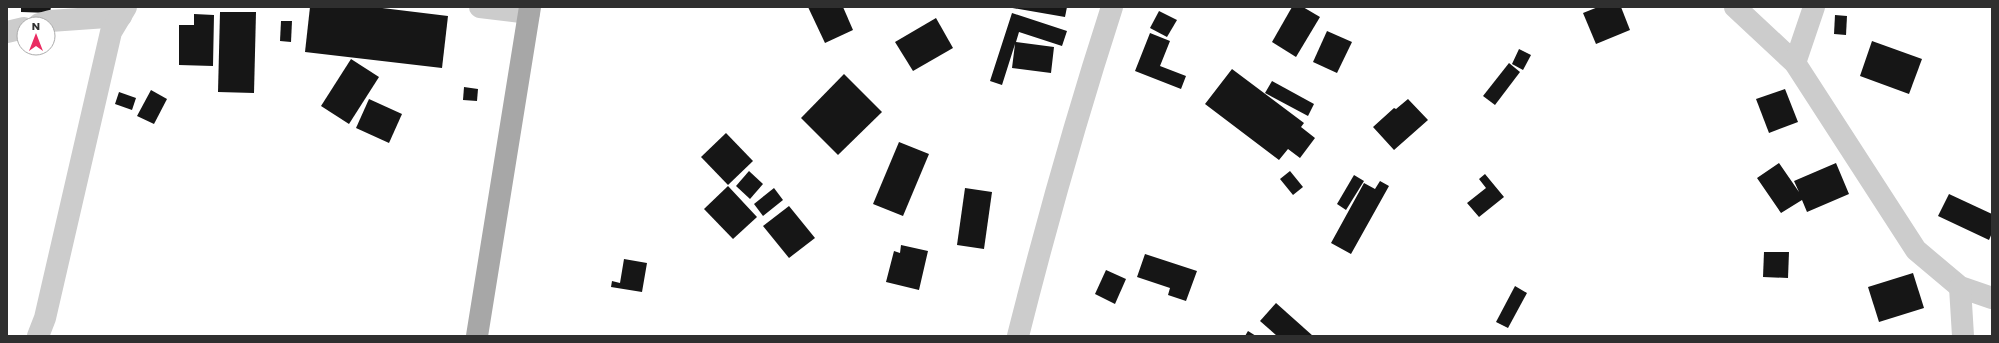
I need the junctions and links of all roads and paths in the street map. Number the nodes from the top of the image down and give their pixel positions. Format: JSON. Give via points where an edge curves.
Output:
{"nodes":[{"id":1,"x":480,"y":7,"type":"edge"},
{"id":2,"x":1112,"y":7,"type":"edge"},
{"id":3,"x":1735,"y":7,"type":"edge"},
{"id":4,"x":1814,"y":7,"type":"edge"},
{"id":5,"x":530,"y":10,"type":"edge"},
{"id":6,"x":123,"y":12,"type":"edge"},
{"id":7,"x":56,"y":20,"type":"edge"},
{"id":8,"x":1795,"y":63,"type":"junction"},
{"id":9,"x":1960,"y":287,"type":"junction"},
{"id":10,"x":1992,"y":298,"type":"edge"},
{"id":11,"x":38,"y":336,"type":"edge"},
{"id":12,"x":477,"y":336,"type":"edge"},
{"id":13,"x":1018,"y":336,"type":"edge"},
{"id":14,"x":1963,"y":336,"type":"edge"}],
"edges":[{"from":1,"to":5,"type":"street"},
{"from":2,"to":13,"type":"street","via":[[1089,78]]},
{"from":3,"to":8,"type":"street"},
{"from":4,"to":8,"type":"street"},
{"from":5,"to":12,"type":"main road"},
{"from":6,"to":7,"type":"street"},
{"from":6,"to":11,"type":"street","via":[[111,32],[45,318]]},
{"from":8,"to":9,"type":"street","via":[[1916,250]]},
{"from":9,"to":10,"type":"street"},
{"from":9,"to":14,"type":"street"}]}
